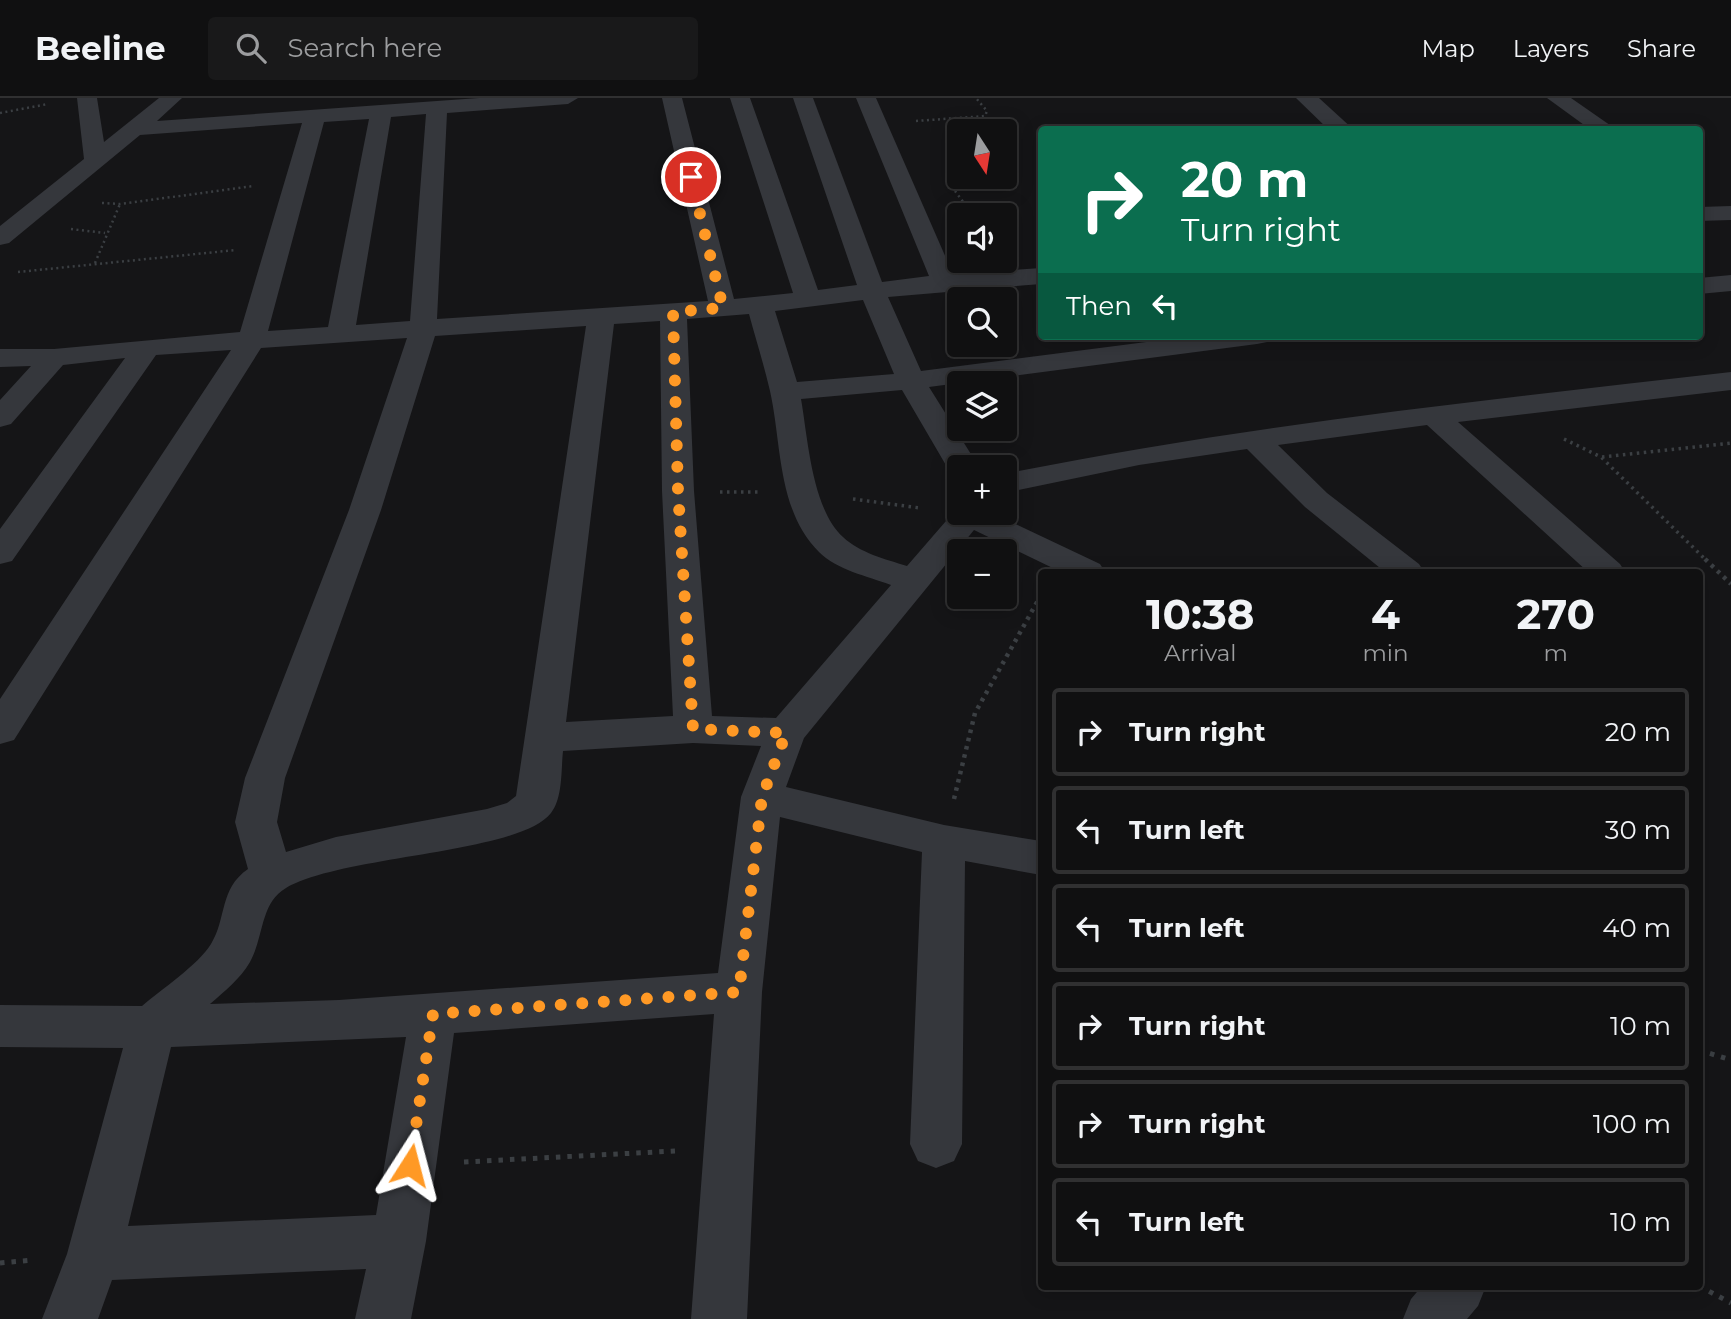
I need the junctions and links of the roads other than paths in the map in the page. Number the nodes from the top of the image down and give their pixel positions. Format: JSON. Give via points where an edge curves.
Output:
{"nodes":[{"id":1,"x":87,"y":98,"type":"edge"},
{"id":2,"x":173,"y":98,"type":"edge"},
{"id":3,"x":568,"y":98,"type":"edge"},
{"id":4,"x":672,"y":98,"type":"edge"},
{"id":5,"x":740,"y":98,"type":"edge"},
{"id":6,"x":803,"y":98,"type":"edge"},
{"id":7,"x":866,"y":98,"type":"edge"},
{"id":8,"x":1307,"y":98,"type":"edge"},
{"id":9,"x":1557,"y":98,"type":"edge"},
{"id":10,"x":437,"y":108,"type":"junction"},
{"id":11,"x":381,"y":112,"type":"junction"},
{"id":12,"x":315,"y":116,"type":"junction"},
{"id":13,"x":1338,"y":126,"type":"edge"},
{"id":14,"x":1600,"y":126,"type":"edge"},
{"id":15,"x":134,"y":129,"type":"junction"},
{"id":16,"x":95,"y":159,"type":"junction"},
{"id":17,"x":1703,"y":200,"type":"edge"},
{"id":18,"x":1718,"y":213,"type":"edge"},
{"id":19,"x":6,"y":230,"type":"edge"},
{"id":20,"x":1038,"y":276,"type":"edge"},
{"id":21,"x":944,"y":282,"type":"junction"},
{"id":22,"x":1731,"y":283,"type":"edge"},
{"id":23,"x":1703,"y":286,"type":"edge"},
{"id":24,"x":872,"y":290,"type":"junction"},
{"id":25,"x":808,"y":299,"type":"junction"},
{"id":26,"x":760,"y":305,"type":"junction"},
{"id":27,"x":723,"y":308,"type":"junction"},
{"id":28,"x":673,"y":312,"type":"junction"},
{"id":29,"x":601,"y":316,"type":"junction"},
{"id":30,"x":423,"y":330,"type":"junction"},
{"id":31,"x":341,"y":335,"type":"junction"},
{"id":32,"x":1226,"y":340,"type":"edge"},
{"id":33,"x":251,"y":341,"type":"junction"},
{"id":34,"x":147,"y":347,"type":"junction"},
{"id":35,"x":54,"y":357,"type":"junction"},
{"id":36,"x":0,"y":358,"type":"edge"},
{"id":37,"x":911,"y":381,"type":"junction"},
{"id":38,"x":1731,"y":381,"type":"edge"},
{"id":39,"x":785,"y":392,"type":"junction"},
{"id":40,"x":0,"y":418,"type":"edge"},
{"id":41,"x":1435,"y":418,"type":"junction"},
{"id":42,"x":1255,"y":440,"type":"junction"},
{"id":43,"x":956,"y":455,"type":"edge"},
{"id":44,"x":1017,"y":481,"type":"edge"},
{"id":45,"x":960,"y":525,"type":"edge"},
{"id":46,"x":992,"y":525,"type":"edge"},
{"id":47,"x":0,"y":553,"type":"edge"},
{"id":48,"x":1082,"y":569,"type":"edge"},
{"id":49,"x":1402,"y":569,"type":"edge"},
{"id":50,"x":1605,"y":569,"type":"edge"},
{"id":51,"x":912,"y":580,"type":"junction"},
{"id":52,"x":693,"y":729,"type":"junction"},
{"id":53,"x":0,"y":730,"type":"edge"},
{"id":54,"x":786,"y":733,"type":"junction"},
{"id":55,"x":544,"y":738,"type":"junction"},
{"id":56,"x":762,"y":797,"type":"junction"},
{"id":57,"x":944,"y":841,"type":"junction"},
{"id":58,"x":1038,"y":857,"type":"edge"},
{"id":59,"x":272,"y":875,"type":"junction"},
{"id":60,"x":739,"y":992,"type":"junction"},
{"id":61,"x":433,"y":1014,"type":"junction"},
{"id":62,"x":0,"y":1027,"type":"edge"},
{"id":63,"x":152,"y":1027,"type":"junction"},
{"id":64,"x":936,"y":1144,"type":"dead end"},
{"id":65,"x":399,"y":1241,"type":"junction"},
{"id":66,"x":94,"y":1254,"type":"junction"},
{"id":67,"x":1455,"y":1290,"type":"edge"},
{"id":68,"x":70,"y":1319,"type":"edge"},
{"id":69,"x":383,"y":1319,"type":"edge"},
{"id":70,"x":719,"y":1319,"type":"edge"},
{"id":71,"x":1431,"y":1319,"type":"edge"}],
"edges":[{"from":1,"to":16,"type":"street"},
{"from":2,"to":15,"type":"street"},
{"from":3,"to":10,"type":"street"},
{"from":4,"to":27,"type":"street"},
{"from":5,"to":25,"type":"street"},
{"from":6,"to":24,"type":"street"},
{"from":7,"to":21,"type":"street"},
{"from":8,"to":13,"type":"street"},
{"from":9,"to":14,"type":"street"},
{"from":10,"to":11,"type":"street"},
{"from":10,"to":30,"type":"street"},
{"from":11,"to":12,"type":"street"},
{"from":11,"to":31,"type":"street"},
{"from":12,"to":15,"type":"street"},
{"from":12,"to":33,"type":"street"},
{"from":15,"to":16,"type":"street"},
{"from":16,"to":19,"type":"street"},
{"from":17,"to":18,"type":"street"},
{"from":20,"to":21,"type":"street"},
{"from":21,"to":24,"type":"street"},
{"from":22,"to":23,"type":"street"},
{"from":24,"to":25,"type":"street"},
{"from":24,"to":37,"type":"street"},
{"from":25,"to":26,"type":"street"},
{"from":26,"to":27,"type":"street"},
{"from":26,"to":39,"type":"street"},
{"from":27,"to":28,"type":"street"},
{"from":28,"to":29,"type":"street"},
{"from":28,"to":52,"type":"street","via":[[678,491]]},
{"from":29,"to":30,"type":"street"},
{"from":29,"to":55,"type":"street"},
{"from":30,"to":31,"type":"street"},
{"from":30,"to":59,"type":"street","via":[[365,510],[265,778],[256,822]]},
{"from":31,"to":33,"type":"street"},
{"from":32,"to":37,"type":"street"},
{"from":33,"to":34,"type":"street"},
{"from":33,"to":53,"type":"street"},
{"from":34,"to":35,"type":"street"},
{"from":34,"to":47,"type":"street"},
{"from":35,"to":36,"type":"street"},
{"from":35,"to":40,"type":"street"},
{"from":37,"to":39,"type":"street"},
{"from":37,"to":43,"type":"street"},
{"from":38,"to":41,"type":"street"},
{"from":39,"to":51,"type":"street","via":[[804,493],[819,532],[853,559]]},
{"from":41,"to":42,"type":"street"},
{"from":41,"to":50,"type":"street"},
{"from":42,"to":44,"type":"street","via":[[1139,456]]},
{"from":42,"to":49,"type":"street","via":[[1317,500]]},
{"from":45,"to":51,"type":"street"},
{"from":46,"to":48,"type":"street"},
{"from":51,"to":54,"type":"street"},
{"from":52,"to":54,"type":"street"},
{"from":52,"to":55,"type":"street"},
{"from":54,"to":56,"type":"street"},
{"from":55,"to":59,"type":"street","via":[[536,803],[522,815],[336,854]]},
{"from":56,"to":57,"type":"street"},
{"from":56,"to":60,"type":"street"},
{"from":57,"to":58,"type":"street"},
{"from":57,"to":64,"type":"street"},
{"from":59,"to":63,"type":"street","via":[[251,890],[233,950],[223,964]]},
{"from":60,"to":61,"type":"street"},
{"from":60,"to":70,"type":"street"},
{"from":61,"to":63,"type":"street"},
{"from":61,"to":65,"type":"street"},
{"from":62,"to":63,"type":"street"},
{"from":63,"to":66,"type":"street"},
{"from":65,"to":66,"type":"street"},
{"from":65,"to":69,"type":"street"},
{"from":66,"to":68,"type":"street"},
{"from":67,"to":71,"type":"street"}]}
